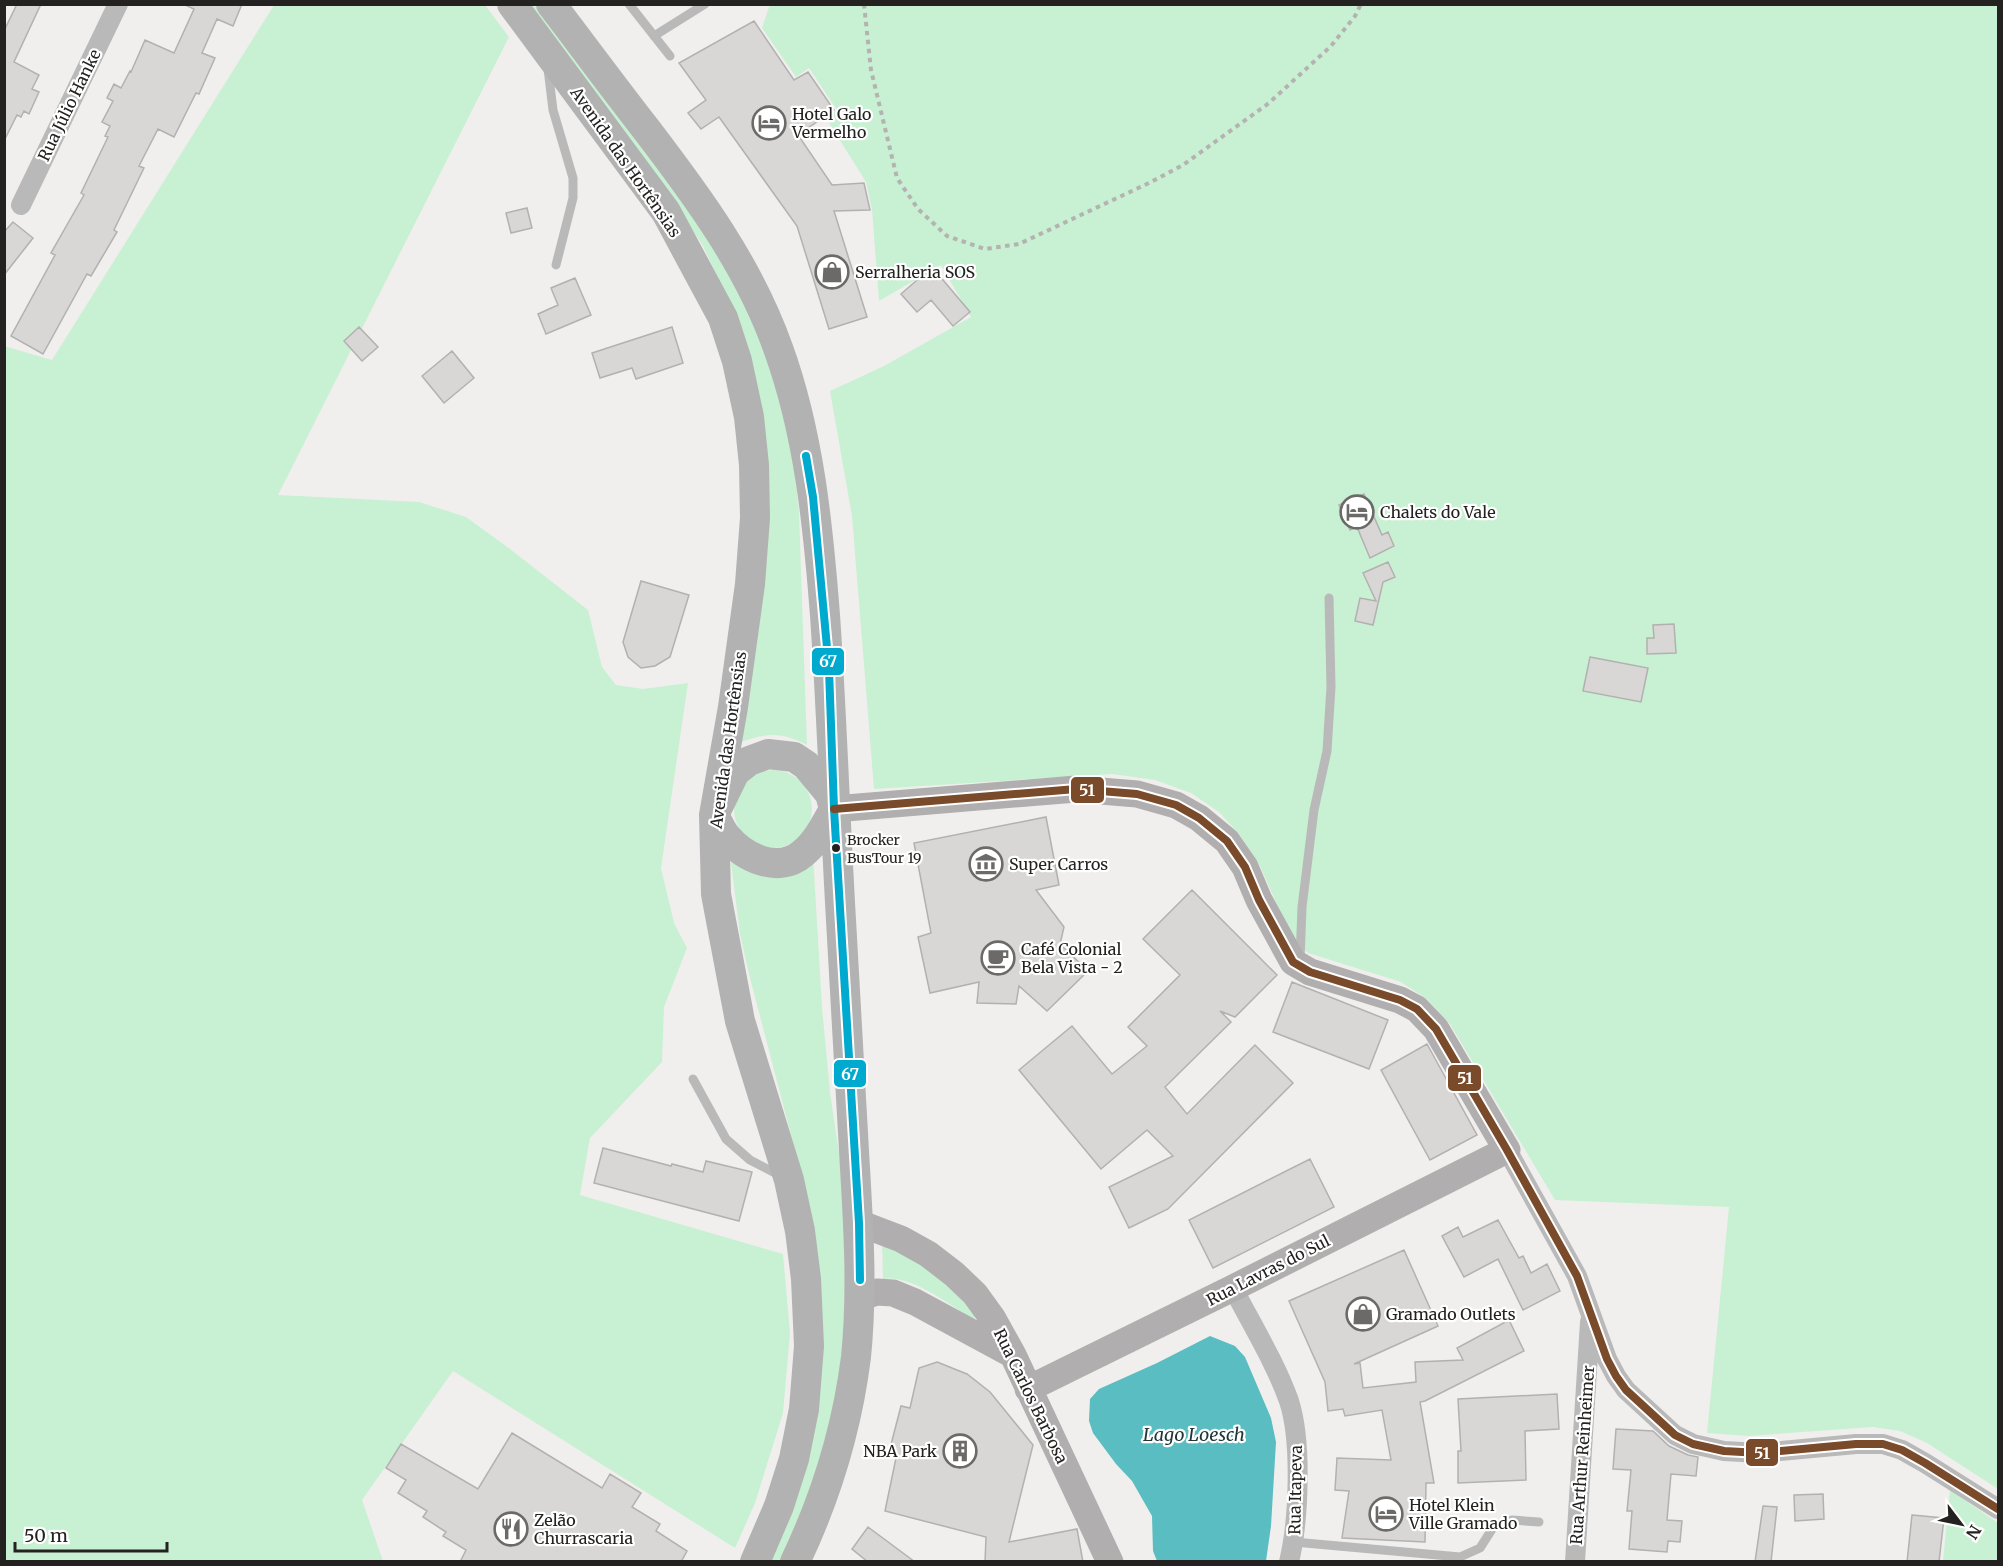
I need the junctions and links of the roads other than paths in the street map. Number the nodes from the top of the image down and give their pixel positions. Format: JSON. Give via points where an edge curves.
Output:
{"nodes":[{"id":1,"x":118,"y":4,"type":"edge"},
{"id":2,"x":512,"y":4,"type":"edge"},
{"id":3,"x":551,"y":4,"type":"edge"},
{"id":4,"x":629,"y":4,"type":"edge"},
{"id":5,"x":705,"y":4,"type":"edge"},
{"id":6,"x":654,"y":36,"type":"junction"},
{"id":7,"x":545,"y":50,"type":"junction"},
{"id":8,"x":670,"y":56,"type":"dead end"},
{"id":9,"x":21,"y":206,"type":"dead end"},
{"id":10,"x":556,"y":265,"type":"dead end"},
{"id":11,"x":1329,"y":598,"type":"dead end"},
{"id":12,"x":834,"y":809,"type":"junction"},
{"id":13,"x":714,"y":815,"type":"junction"},
{"id":14,"x":1301,"y":968,"type":"junction"},
{"id":15,"x":693,"y":1079,"type":"dead end"},
{"id":16,"x":1507,"y":1150,"type":"junction"},
{"id":17,"x":789,"y":1180,"type":"junction"},
{"id":18,"x":859,"y":1223,"type":"junction"},
{"id":19,"x":1233,"y":1288,"type":"junction"},
{"id":20,"x":860,"y":1297,"type":"junction"},
{"id":21,"x":1591,"y":1313,"type":"junction"},
{"id":22,"x":1013,"y":1355,"type":"junction"},
{"id":23,"x":1028,"y":1389,"type":"junction"},
{"id":24,"x":1998,"y":1509,"type":"edge"},
{"id":25,"x":1539,"y":1522,"type":"dead end"},
{"id":26,"x":1293,"y":1542,"type":"junction"},
{"id":27,"x":755,"y":1562,"type":"edge"},
{"id":28,"x":795,"y":1562,"type":"edge"},
{"id":29,"x":1110,"y":1562,"type":"edge"},
{"id":30,"x":1289,"y":1562,"type":"edge"},
{"id":31,"x":1575,"y":1562,"type":"edge"}],
"edges":[{"from":1,"to":9,"type":"street","name":"Rua Júlio Hanke"},
{"from":2,"to":7,"type":"main road","name":"Avenida das Hortênsias"},
{"from":3,"to":12,"type":"main road","name":"Avenida das Hortênsias","via":[[694,192],[754,293],[778,347],[804,443],[813,497],[829,669]]},
{"from":4,"to":6,"type":"lane"},
{"from":5,"to":6,"type":"lane"},
{"from":6,"to":8,"type":"lane"},
{"from":7,"to":10,"type":"lane","via":[[553,110],[573,178],[573,198]]},
{"from":7,"to":13,"type":"main road","name":"Avenida das Hortênsias","via":[[666,212],[723,318],[737,361],[753,456],[755,518],[750,584]]},
{"from":11,"to":14,"type":"lane","via":[[1331,687],[1327,751],[1314,810],[1302,907]]},
{"from":12,"to":13,"type":"main road","via":[[815,842],[803,854],[790,862],[772,864],[746,854],[732,843]]},
{"from":12,"to":13,"type":"main road","via":[[830,794],[806,765],[794,757],[768,754],[749,760],[735,772]]},
{"from":12,"to":14,"type":"street","via":[[1076,789],[1137,794],[1176,806],[1199,818],[1227,841],[1245,867],[1293,962]]},
{"from":12,"to":18,"type":"main road","name":"Avenida das Hortênsias"},
{"from":13,"to":17,"type":"main road","name":"Avenida das Hortênsias","via":[[716,894],[728,966],[740,1021]]},
{"from":14,"to":16,"type":"street","via":[[1417,1009],[1436,1029]]},
{"from":15,"to":17,"type":"lane","via":[[726,1139],[750,1160]]},
{"from":16,"to":19,"type":"street","name":"Rua Lavras do Sul"},
{"from":16,"to":21,"type":"street","via":[[1577,1276]]},
{"from":17,"to":27,"type":"main road","name":"Avenida das Hortênsias","via":[[806,1279],[808,1347],[804,1409],[794,1459]]},
{"from":18,"to":20,"type":"main road","name":"Avenida das Hortênsias"},
{"from":18,"to":22,"type":"street","name":"Rua Carlos Barbosa","via":[[901,1239],[954,1274],[975,1294]]},
{"from":19,"to":23,"type":"street","name":"Rua Lavras do Sul"},
{"from":19,"to":26,"type":"street","name":"Rua Itapeva","via":[[1290,1402],[1297,1440]]},
{"from":20,"to":22,"type":"street","via":[[892,1293]]},
{"from":20,"to":28,"type":"main road","name":"Avenida das Hortênsias","via":[[846,1417],[827,1485]]},
{"from":21,"to":24,"type":"street","via":[[1607,1359],[1626,1390],[1684,1440],[1705,1448],[1760,1453],[1883,1444],[1925,1463]]},
{"from":21,"to":31,"type":"street","name":"Rua Arthur Reinheimer"},
{"from":22,"to":23,"type":"street","name":"Rua Carlos Barbosa"},
{"from":23,"to":29,"type":"street","name":"Rua Carlos Barbosa"},
{"from":25,"to":26,"type":"lane","via":[[1512,1520],[1494,1526],[1480,1548],[1460,1557]]},
{"from":26,"to":30,"type":"street","name":"Rua Itapeva"}]}
